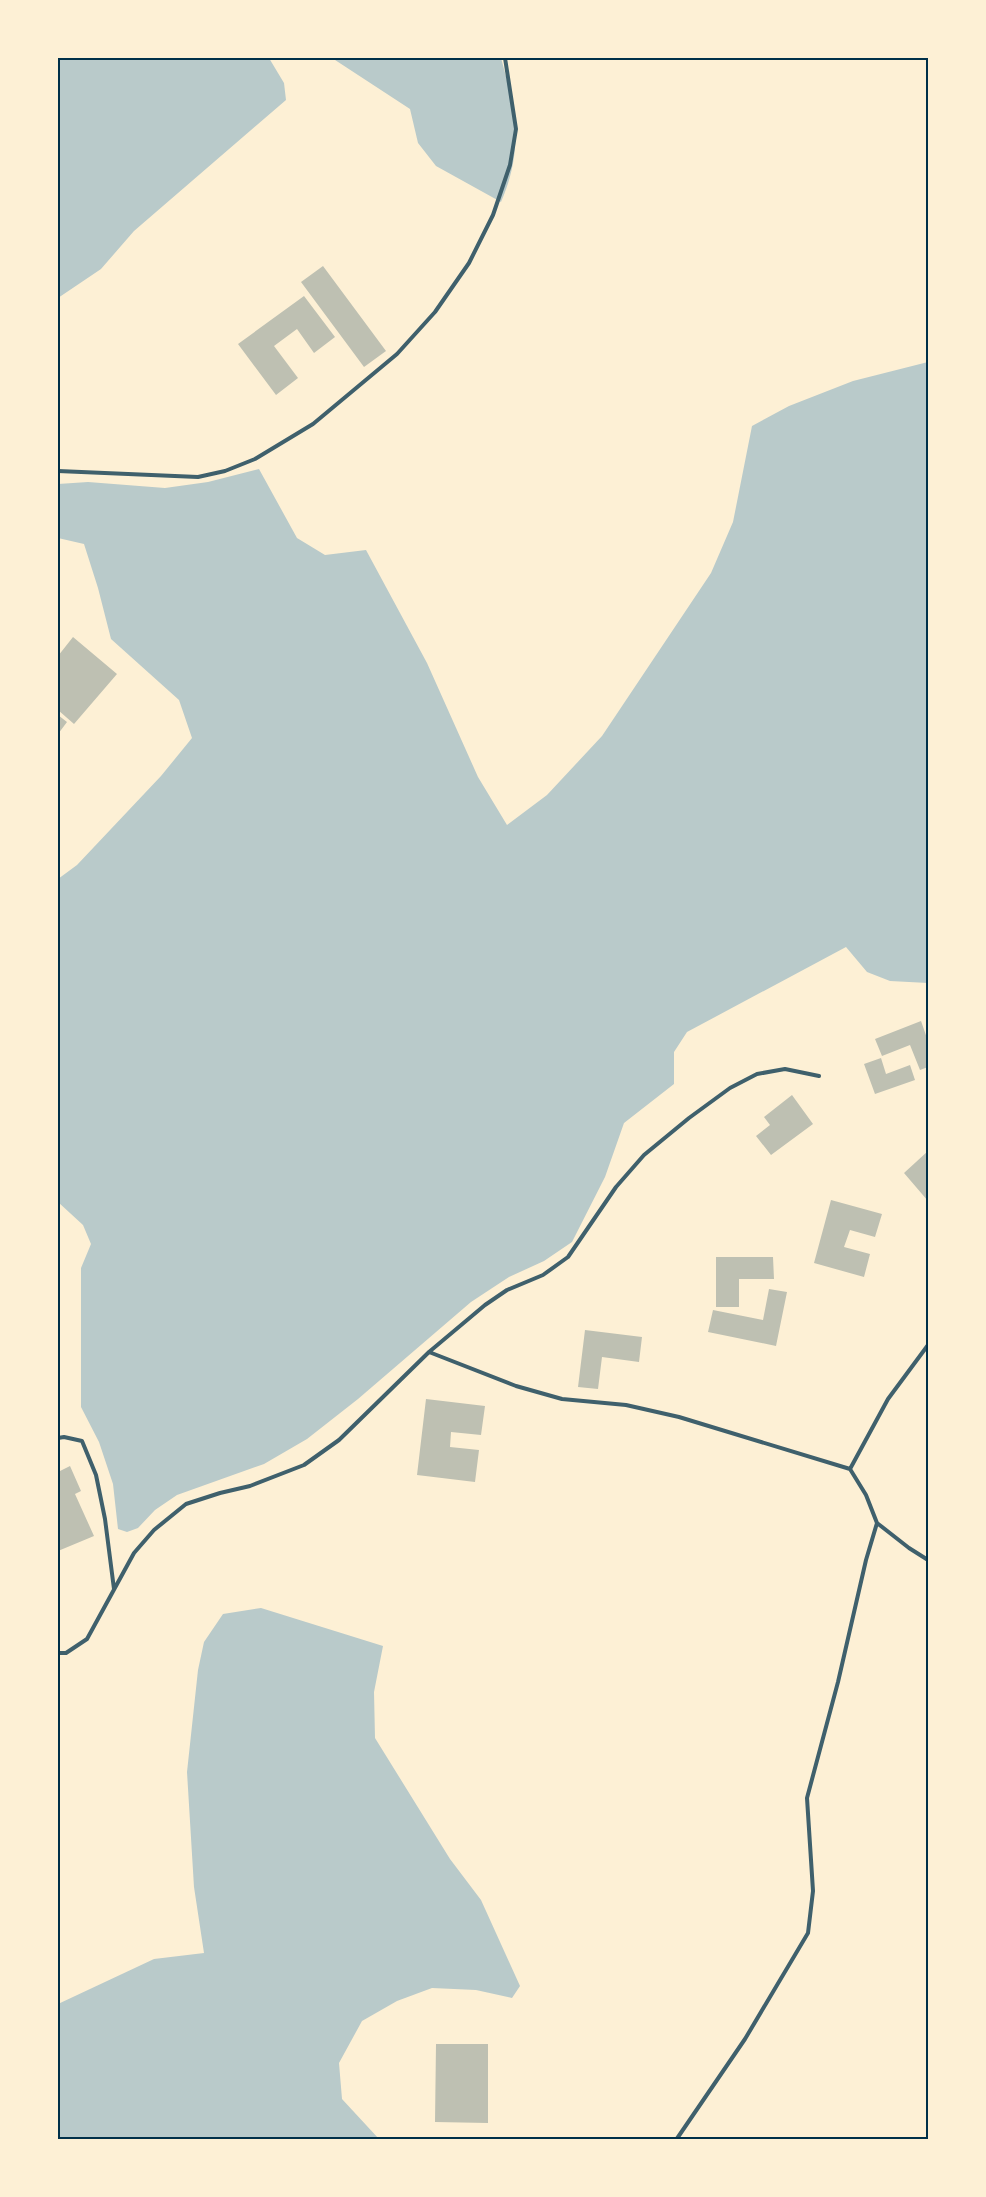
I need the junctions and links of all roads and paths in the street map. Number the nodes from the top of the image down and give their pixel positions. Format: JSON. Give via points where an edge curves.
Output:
{"nodes":[{"id":1,"x":505,"y":58,"type":"edge"},
{"id":2,"x":58,"y":471,"type":"edge"},
{"id":3,"x":819,"y":1076,"type":"dead end"},
{"id":4,"x":928,"y":1345,"type":"edge"},
{"id":5,"x":429,"y":1352,"type":"junction"},
{"id":6,"x":58,"y":1438,"type":"edge"},
{"id":7,"x":850,"y":1469,"type":"junction"},
{"id":8,"x":877,"y":1523,"type":"junction"},
{"id":9,"x":928,"y":1560,"type":"edge"},
{"id":10,"x":114,"y":1589,"type":"junction"},
{"id":11,"x":58,"y":1653,"type":"edge"},
{"id":12,"x":676,"y":2140,"type":"edge"}],
"edges":[{"from":1,"to":2,"type":"lane","via":[[516,129],[510,165],[493,215],[469,263],[435,312],[397,354],[312,424],[255,459],[226,471],[198,477]]},
{"from":3,"to":5,"type":"lane","via":[[785,1069],[757,1074],[730,1088],[644,1155],[616,1187],[568,1257],[542,1276],[507,1290],[485,1305]]},
{"from":4,"to":7,"type":"lane","via":[[888,1399]]},
{"from":5,"to":7,"type":"lane","via":[[516,1386],[562,1399],[626,1405],[678,1417]]},
{"from":5,"to":10,"type":"lane","via":[[339,1440],[304,1465],[250,1486],[186,1504],[139,1547]]},
{"from":6,"to":10,"type":"lane","via":[[82,1441],[96,1475],[106,1519]]},
{"from":7,"to":8,"type":"lane","via":[[866,1495]]},
{"from":8,"to":9,"type":"lane"},
{"from":8,"to":12,"type":"lane","via":[[807,1798],[813,1892],[808,1933],[745,2039]]},
{"from":10,"to":11,"type":"lane","via":[[87,1639],[66,1653]]}]}
